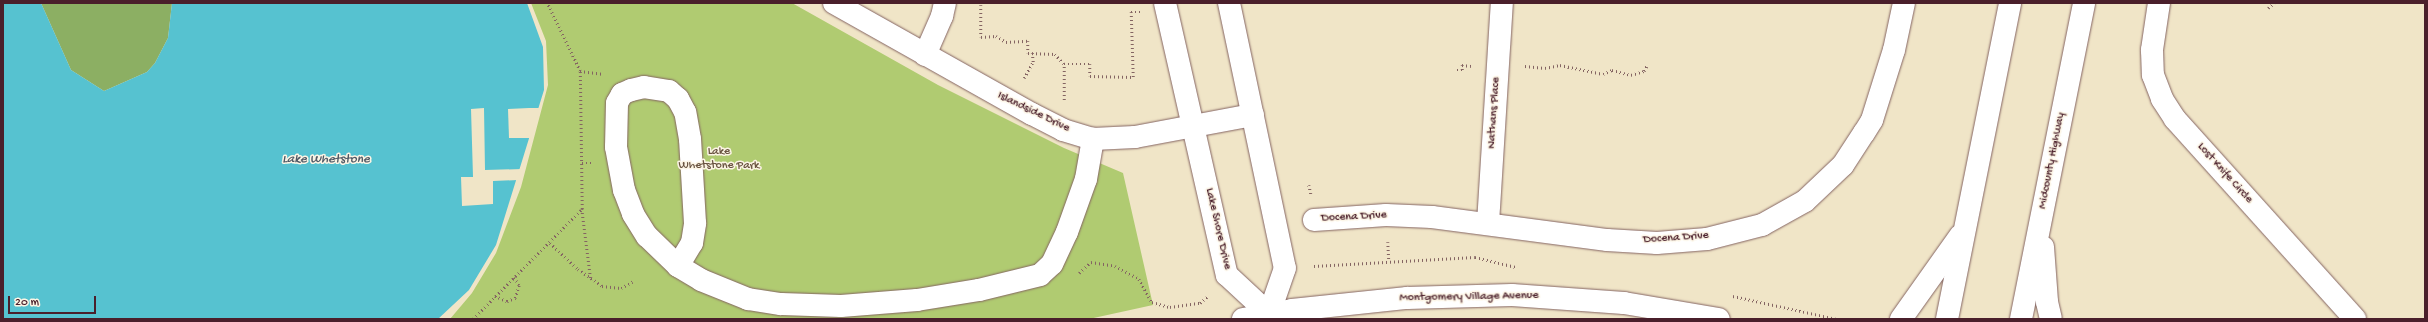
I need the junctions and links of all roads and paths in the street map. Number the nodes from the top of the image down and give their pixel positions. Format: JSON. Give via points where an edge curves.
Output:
{"nodes":[{"id":1,"x":547,"y":3,"type":"edge"},
{"id":2,"x":834,"y":3,"type":"edge"},
{"id":3,"x":945,"y":3,"type":"edge"},
{"id":4,"x":1229,"y":3,"type":"edge"},
{"id":5,"x":1502,"y":3,"type":"edge"},
{"id":6,"x":1904,"y":3,"type":"edge"},
{"id":7,"x":2010,"y":3,"type":"edge"},
{"id":8,"x":2084,"y":3,"type":"edge"},
{"id":9,"x":2159,"y":3,"type":"edge"},
{"id":10,"x":2274,"y":3,"type":"edge"},
{"id":11,"x":981,"y":5,"type":"dead end"},
{"id":12,"x":1166,"y":7,"type":"edge"},
{"id":13,"x":2268,"y":8,"type":"dead end"},
{"id":14,"x":925,"y":55,"type":"junction"},
{"id":15,"x":1064,"y":64,"type":"junction"},
{"id":16,"x":1647,"y":65,"type":"dead end"},
{"id":17,"x":1542,"y":68,"type":"dead end"},
{"id":18,"x":1253,"y":115,"type":"junction"},
{"id":19,"x":1192,"y":126,"type":"junction"},
{"id":20,"x":1063,"y":130,"type":"junction"},
{"id":21,"x":1093,"y":139,"type":"junction"},
{"id":22,"x":582,"y":209,"type":"junction"},
{"id":23,"x":2041,"y":217,"type":"junction"},
{"id":24,"x":1314,"y":220,"type":"dead end"},
{"id":25,"x":1488,"y":223,"type":"junction"},
{"id":26,"x":1965,"y":228,"type":"junction"},
{"id":27,"x":550,"y":243,"type":"junction"},
{"id":28,"x":678,"y":266,"type":"junction"},
{"id":29,"x":1077,"y":275,"type":"dead end"},
{"id":30,"x":514,"y":278,"type":"junction"},
{"id":31,"x":591,"y":280,"type":"junction"},
{"id":32,"x":632,"y":282,"type":"dead end"},
{"id":33,"x":495,"y":296,"type":"junction"},
{"id":34,"x":1208,"y":296,"type":"dead end"},
{"id":35,"x":1269,"y":316,"type":"edge"},
{"id":36,"x":472,"y":319,"type":"edge"},
{"id":37,"x":1243,"y":319,"type":"edge"},
{"id":38,"x":1719,"y":319,"type":"edge"},
{"id":39,"x":1901,"y":319,"type":"edge"},
{"id":40,"x":1948,"y":319,"type":"edge"},
{"id":41,"x":2021,"y":319,"type":"edge"},
{"id":42,"x":2052,"y":319,"type":"edge"},
{"id":43,"x":2355,"y":319,"type":"edge"}],
"edges":[{"from":1,"to":22,"type":"path","via":[[580,72]]},
{"from":2,"to":14,"type":"street","name":"Islandside Drive"},
{"from":3,"to":14,"type":"street"},
{"from":4,"to":18,"type":"street"},
{"from":5,"to":25,"type":"street","name":"Nathans Place"},
{"from":6,"to":25,"type":"street","name":"Docena Drive","via":[[1894,50],[1868,126],[1843,165],[1805,201],[1762,225],[1708,239],[1657,243],[1607,240]]},
{"from":7,"to":26,"type":"street"},
{"from":8,"to":23,"type":"street","name":"Midcounty Highway"},
{"from":9,"to":43,"type":"street","name":"Lost Knife Circle","via":[[2152,50],[2154,75],[2162,99],[2175,120]]},
{"from":10,"to":13,"type":"path"},
{"from":11,"to":15,"type":"path","via":[[981,36],[996,36],[1006,42],[1028,41],[1028,53],[1055,54]]},
{"from":12,"to":15,"type":"path","via":[[1131,12],[1133,77],[1090,76],[1090,64]]},
{"from":12,"to":19,"type":"street","name":"Lake Shore Drive"},
{"from":14,"to":20,"type":"street","name":"Islandside Drive"},
{"from":15,"to":20,"type":"path"},
{"from":16,"to":17,"type":"path","via":[[1639,74],[1612,70],[1603,74],[1560,65]]},
{"from":18,"to":19,"type":"street","name":"Islandside Drive"},
{"from":18,"to":35,"type":"street","via":[[1284,268]]},
{"from":19,"to":21,"type":"street","name":"Islandside Drive","via":[[1135,137]]},
{"from":19,"to":35,"type":"street","name":"Lake Shore Drive","via":[[1227,275]]},
{"from":20,"to":21,"type":"street","name":"Islandside Drive"},
{"from":21,"to":28,"type":"street","via":[[1086,179],[1059,252],[1048,270],[1036,277],[918,300],[820,306],[748,299],[708,283]]},
{"from":22,"to":27,"type":"path"},
{"from":22,"to":31,"type":"path"},
{"from":23,"to":41,"type":"street","name":"Midcounty Highway"},
{"from":23,"to":42,"type":"street","via":[[2047,302]]},
{"from":24,"to":25,"type":"street","name":"Docena Drive","via":[[1386,215]]},
{"from":26,"to":39,"type":"street"},
{"from":26,"to":40,"type":"street"},
{"from":27,"to":30,"type":"path"},
{"from":27,"to":31,"type":"path"},
{"from":28,"to":28,"type":"street","via":[[657,248],[639,225],[628,202],[620,175],[615,132],[617,103],[622,94],[637,88],[668,91],[678,99],[686,117],[694,178],[695,230],[690,248]]},
{"from":29,"to":34,"type":"path","via":[[1091,262],[1114,266],[1139,279],[1152,302],[1170,307],[1200,303]]},
{"from":30,"to":33,"type":"path"},
{"from":30,"to":33,"type":"path","via":[[519,286],[515,298],[507,301]]},
{"from":31,"to":32,"type":"path","via":[[610,289],[621,288]]},
{"from":33,"to":36,"type":"path"},
{"from":35,"to":37,"type":"street","name":"Montgomery Village Avenue"},
{"from":35,"to":38,"type":"street","name":"Montgomery Village Avenue","via":[[1407,298],[1512,295],[1624,302]]}]}
